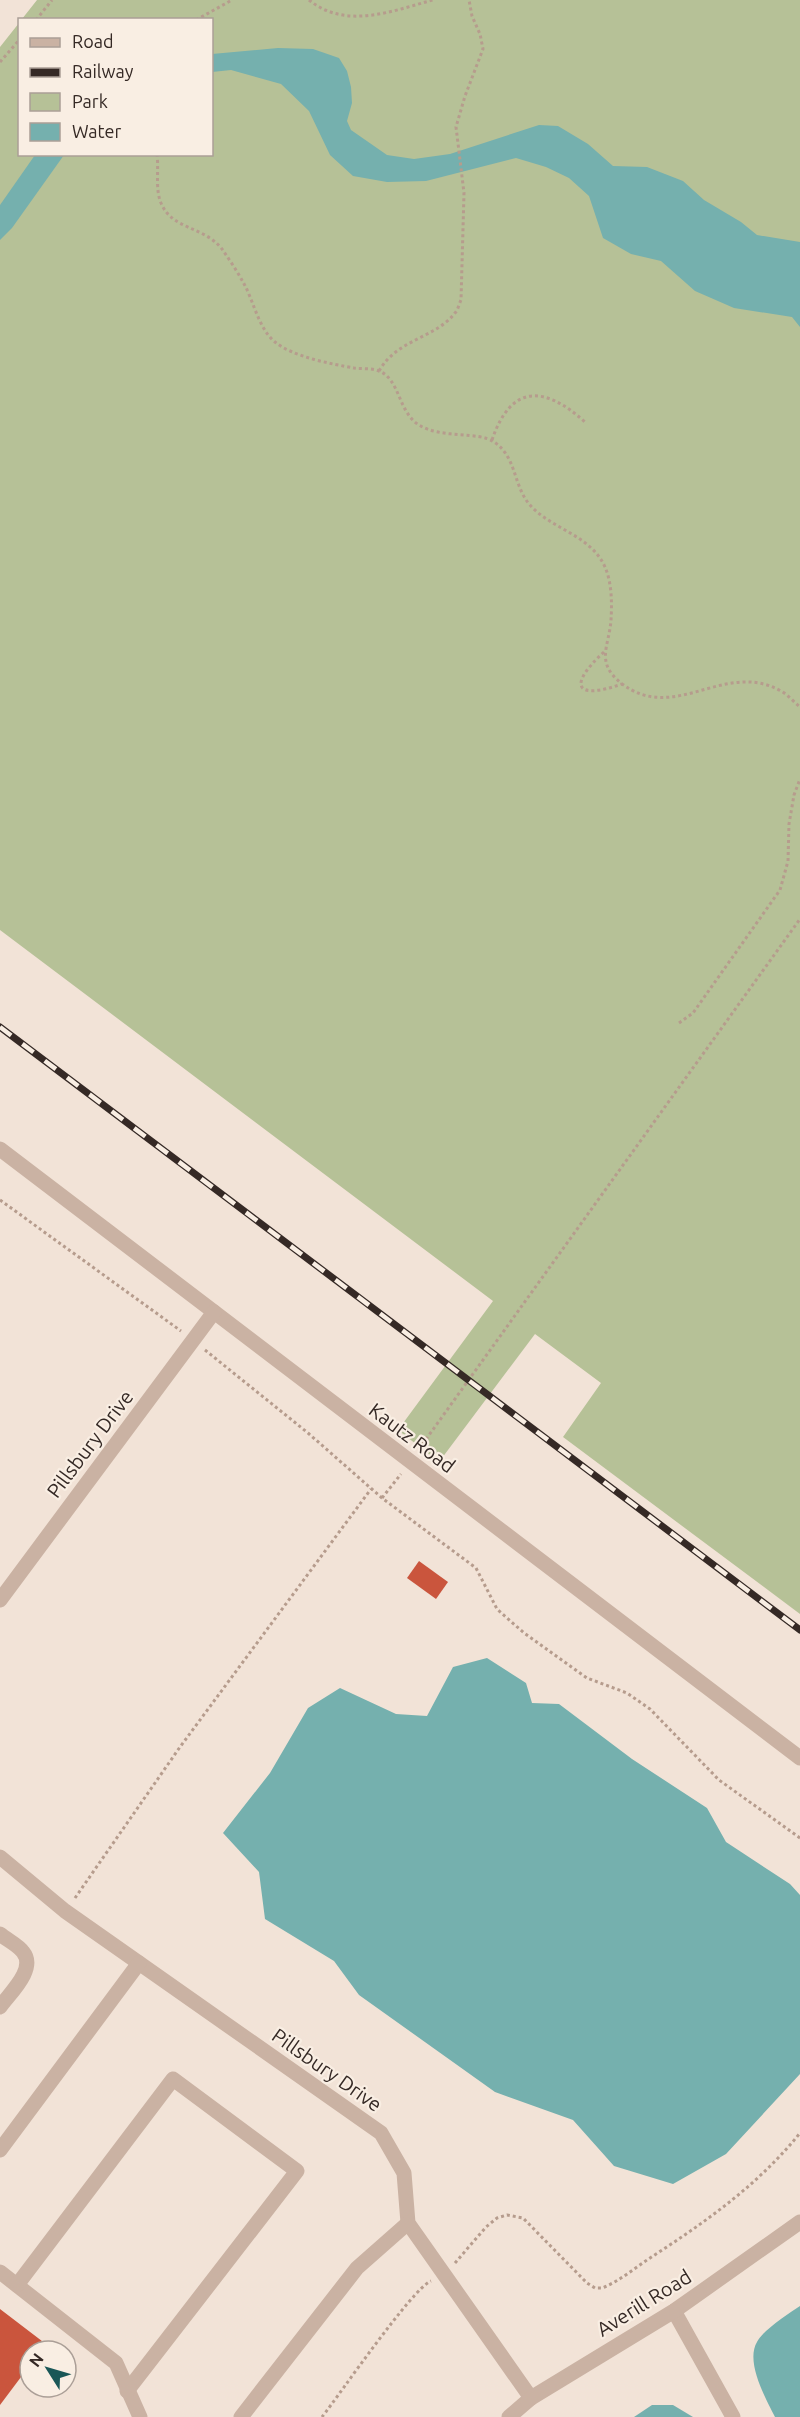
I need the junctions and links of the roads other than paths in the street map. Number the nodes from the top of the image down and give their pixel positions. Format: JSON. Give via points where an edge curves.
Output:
{"nodes":[{"id":1,"x":0,"y":1149,"type":"edge"},
{"id":2,"x":214,"y":1312,"type":"junction"},
{"id":3,"x":0,"y":1600,"type":"edge"},
{"id":4,"x":800,"y":1758,"type":"edge"},
{"id":5,"x":0,"y":1857,"type":"edge"},
{"id":6,"x":0,"y":1934,"type":"edge"},
{"id":7,"x":139,"y":1963,"type":"junction"},
{"id":8,"x":0,"y":2007,"type":"edge"},
{"id":9,"x":0,"y":2150,"type":"edge"},
{"id":10,"x":800,"y":2222,"type":"edge"},
{"id":11,"x":408,"y":2223,"type":"junction"},
{"id":12,"x":0,"y":2272,"type":"edge"},
{"id":13,"x":16,"y":2285,"type":"junction"},
{"id":14,"x":674,"y":2312,"type":"junction"},
{"id":15,"x":127,"y":2391,"type":"junction"},
{"id":16,"x":531,"y":2398,"type":"junction"},
{"id":17,"x":140,"y":2417,"type":"edge"},
{"id":18,"x":241,"y":2417,"type":"edge"},
{"id":19,"x":509,"y":2417,"type":"edge"},
{"id":20,"x":733,"y":2417,"type":"edge"}],
"edges":[{"from":1,"to":2,"type":"street","name":"Kautz Road"},
{"from":2,"to":3,"type":"street","name":"Pillsbury Drive"},
{"from":2,"to":4,"type":"street","name":"Kautz Road"},
{"from":5,"to":7,"type":"street","name":"Pillsbury Drive","via":[[65,1911]]},
{"from":6,"to":8,"type":"street","via":[[27,1959],[27,1969]]},
{"from":7,"to":9,"type":"street"},
{"from":7,"to":11,"type":"street","name":"Pillsbury Drive","via":[[381,2133],[404,2174]]},
{"from":10,"to":14,"type":"street","name":"Averill Road"},
{"from":11,"to":16,"type":"street"},
{"from":11,"to":18,"type":"street","via":[[357,2268]]},
{"from":12,"to":13,"type":"street"},
{"from":13,"to":15,"type":"street","via":[[116,2363]]},
{"from":13,"to":15,"type":"street","via":[[173,2079],[297,2171]]},
{"from":14,"to":16,"type":"street","name":"Averill Road"},
{"from":14,"to":20,"type":"street"},
{"from":15,"to":17,"type":"street"},
{"from":16,"to":19,"type":"street","name":"Averill Road"}]}
